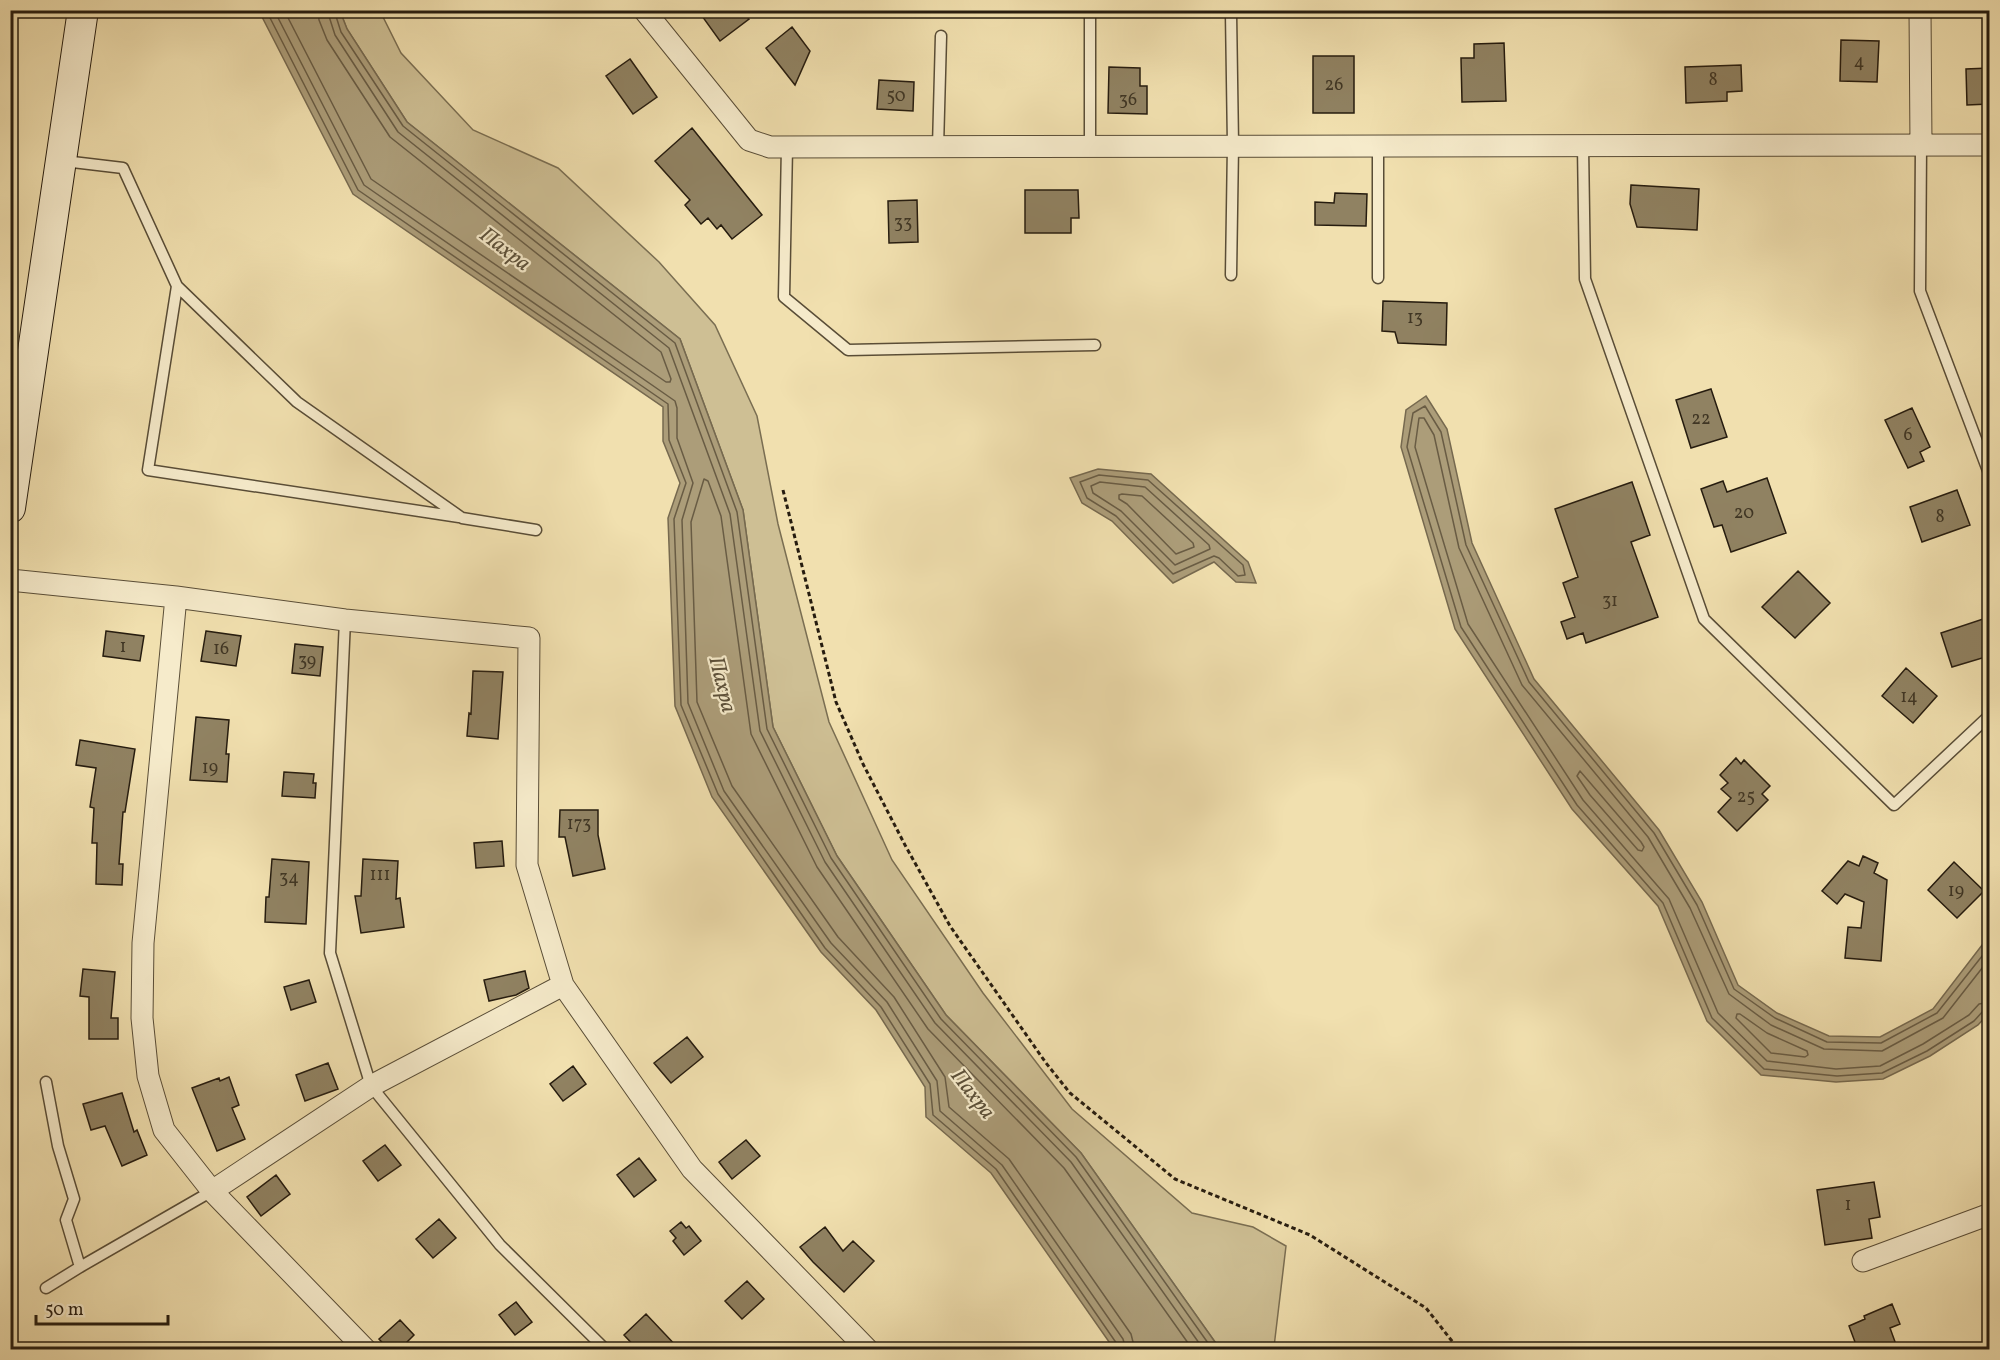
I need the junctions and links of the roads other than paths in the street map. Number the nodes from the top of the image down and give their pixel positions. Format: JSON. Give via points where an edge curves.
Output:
{"nodes":[{"id":1,"x":83,"y":10,"type":"edge"},
{"id":2,"x":644,"y":10,"type":"edge"},
{"id":3,"x":1920,"y":10,"type":"edge"},
{"id":4,"x":1231,"y":13,"type":"dead end"},
{"id":5,"x":1090,"y":18,"type":"dead end"},
{"id":6,"x":941,"y":36,"type":"dead end"},
{"id":7,"x":1233,"y":145,"type":"junction"},
{"id":8,"x":1378,"y":145,"type":"junction"},
{"id":9,"x":1921,"y":145,"type":"junction"},
{"id":10,"x":1989,"y":145,"type":"edge"},
{"id":11,"x":1584,"y":146,"type":"junction"},
{"id":12,"x":787,"y":147,"type":"junction"},
{"id":13,"x":938,"y":147,"type":"junction"},
{"id":14,"x":1090,"y":147,"type":"junction"},
{"id":15,"x":61,"y":161,"type":"junction"},
{"id":16,"x":1231,"y":275,"type":"dead end"},
{"id":17,"x":1378,"y":278,"type":"dead end"},
{"id":18,"x":177,"y":286,"type":"junction"},
{"id":19,"x":1095,"y":345,"type":"dead end"},
{"id":20,"x":1989,"y":476,"type":"edge"},
{"id":21,"x":10,"y":508,"type":"edge"},
{"id":22,"x":462,"y":518,"type":"junction"},
{"id":23,"x":536,"y":530,"type":"dead end"},
{"id":24,"x":10,"y":580,"type":"edge"},
{"id":25,"x":176,"y":597,"type":"junction"},
{"id":26,"x":345,"y":620,"type":"junction"},
{"id":27,"x":1989,"y":715,"type":"edge"},
{"id":28,"x":563,"y":985,"type":"junction"},
{"id":29,"x":46,"y":1082,"type":"dead end"},
{"id":30,"x":370,"y":1086,"type":"junction"},
{"id":31,"x":212,"y":1191,"type":"junction"},
{"id":32,"x":1989,"y":1214,"type":"edge"},
{"id":33,"x":1863,"y":1261,"type":"dead end"},
{"id":34,"x":80,"y":1267,"type":"junction"},
{"id":35,"x":46,"y":1288,"type":"dead end"},
{"id":36,"x":366,"y":1350,"type":"edge"},
{"id":37,"x":606,"y":1350,"type":"edge"},
{"id":38,"x":868,"y":1350,"type":"edge"}],
"edges":[{"from":1,"to":15,"type":"main road"},
{"from":2,"to":12,"type":"street","via":[[749,140],[770,147]]},
{"from":3,"to":9,"type":"street"},
{"from":4,"to":7,"type":"lane"},
{"from":5,"to":14,"type":"lane"},
{"from":6,"to":13,"type":"lane"},
{"from":7,"to":8,"type":"street"},
{"from":7,"to":14,"type":"street"},
{"from":7,"to":16,"type":"lane"},
{"from":8,"to":11,"type":"street"},
{"from":8,"to":17,"type":"lane"},
{"from":9,"to":10,"type":"street"},
{"from":9,"to":11,"type":"street"},
{"from":9,"to":20,"type":"lane","via":[[1920,291]]},
{"from":11,"to":27,"type":"lane","via":[[1585,279],[1704,619],[1894,805]]},
{"from":12,"to":13,"type":"street"},
{"from":12,"to":19,"type":"lane","via":[[784,297],[848,350]]},
{"from":13,"to":14,"type":"street"},
{"from":15,"to":18,"type":"lane","via":[[123,168]]},
{"from":15,"to":21,"type":"main road"},
{"from":18,"to":22,"type":"lane","via":[[297,402]]},
{"from":18,"to":22,"type":"lane","via":[[148,470]]},
{"from":22,"to":23,"type":"lane"},
{"from":24,"to":25,"type":"street"},
{"from":25,"to":26,"type":"street"},
{"from":25,"to":31,"type":"street","via":[[143,943],[142,1018],[148,1076],[164,1130]]},
{"from":26,"to":28,"type":"street","via":[[529,638],[527,866]]},
{"from":26,"to":30,"type":"lane","via":[[330,953]]},
{"from":28,"to":30,"type":"street"},
{"from":28,"to":38,"type":"street","via":[[692,1169]]},
{"from":29,"to":34,"type":"lane","via":[[58,1146],[74,1199],[66,1220]]},
{"from":30,"to":31,"type":"street"},
{"from":30,"to":37,"type":"lane","via":[[500,1245]]},
{"from":31,"to":34,"type":"lane"},
{"from":31,"to":36,"type":"street"},
{"from":32,"to":33,"type":"street"},
{"from":34,"to":35,"type":"lane"}]}
